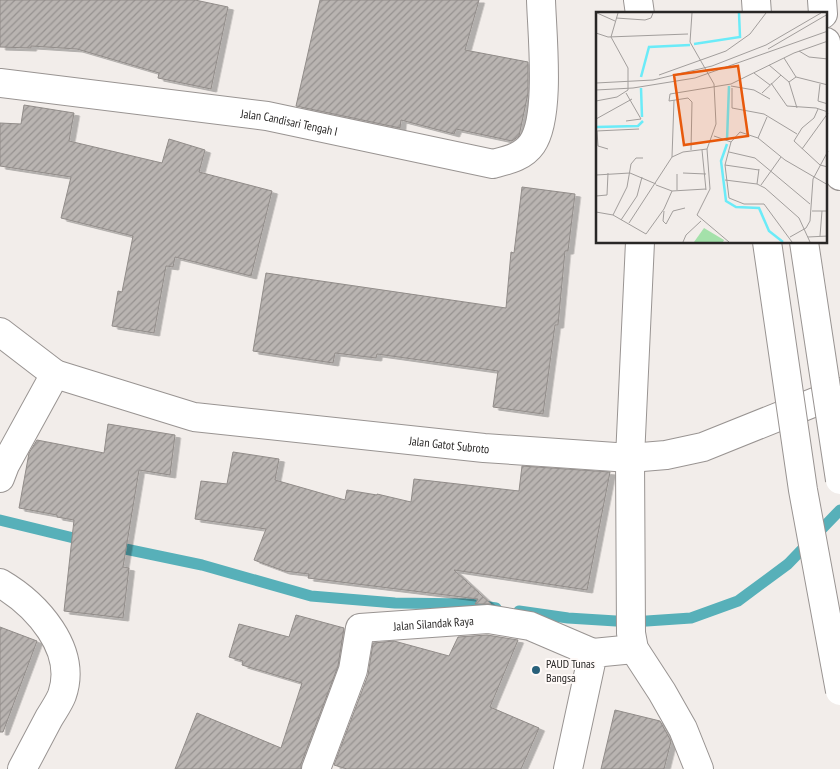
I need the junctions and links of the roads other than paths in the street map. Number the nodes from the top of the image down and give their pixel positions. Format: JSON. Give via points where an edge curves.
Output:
{"nodes":[{"id":1,"x":541,"y":0,"type":"edge"},
{"id":2,"x":828,"y":61,"type":"edge"},
{"id":3,"x":0,"y":83,"type":"edge"},
{"id":4,"x":840,"y":176,"type":"edge"},
{"id":5,"x":640,"y":244,"type":"edge"},
{"id":6,"x":767,"y":244,"type":"edge"},
{"id":7,"x":804,"y":244,"type":"edge"},
{"id":8,"x":0,"y":332,"type":"edge"},
{"id":9,"x":54,"y":374,"type":"junction"},
{"id":10,"x":840,"y":392,"type":"edge"},
{"id":11,"x":630,"y":458,"type":"junction"},
{"id":12,"x":3,"y":471,"type":"edge"},
{"id":13,"x":840,"y":480,"type":"edge"},
{"id":14,"x":0,"y":583,"type":"edge"},
{"id":15,"x":633,"y":641,"type":"junction"},
{"id":16,"x":593,"y":653,"type":"junction"},
{"id":17,"x":840,"y":691,"type":"edge"},
{"id":18,"x":22,"y":769,"type":"edge"},
{"id":19,"x":316,"y":769,"type":"edge"},
{"id":20,"x":568,"y":769,"type":"edge"},
{"id":21,"x":699,"y":769,"type":"edge"}],
"edges":[{"from":1,"to":3,"type":"main road","name":"Jalan Candisari Tengah I","via":[[544,106],[540,130],[532,144],[517,157],[493,164],[267,116]]},
{"from":2,"to":4,"type":"main road"},
{"from":5,"to":11,"type":"main road"},
{"from":6,"to":17,"type":"main road","bridge":true,"via":[[803,490]]},
{"from":7,"to":13,"type":"main road","bridge":true},
{"from":8,"to":9,"type":"main road"},
{"from":9,"to":11,"type":"main road","name":"Jalan Gatot Subroto","via":[[194,417],[484,448]]},
{"from":9,"to":12,"type":"main road"},
{"from":10,"to":11,"type":"main road","name":"Jalan Gatot Subroto","via":[[703,447]]},
{"from":11,"to":15,"type":"main road"},
{"from":14,"to":18,"type":"main road","via":[[40,615],[64,658],[62,695]]},
{"from":15,"to":16,"type":"main road","name":"Jalan Silandak Raya"},
{"from":15,"to":21,"type":"main road","via":[[683,729]]},
{"from":16,"to":19,"type":"main road","name":"Jalan Silandak Raya","via":[[530,626],[488,619],[360,628],[353,670]]},
{"from":16,"to":20,"type":"main road"}]}
